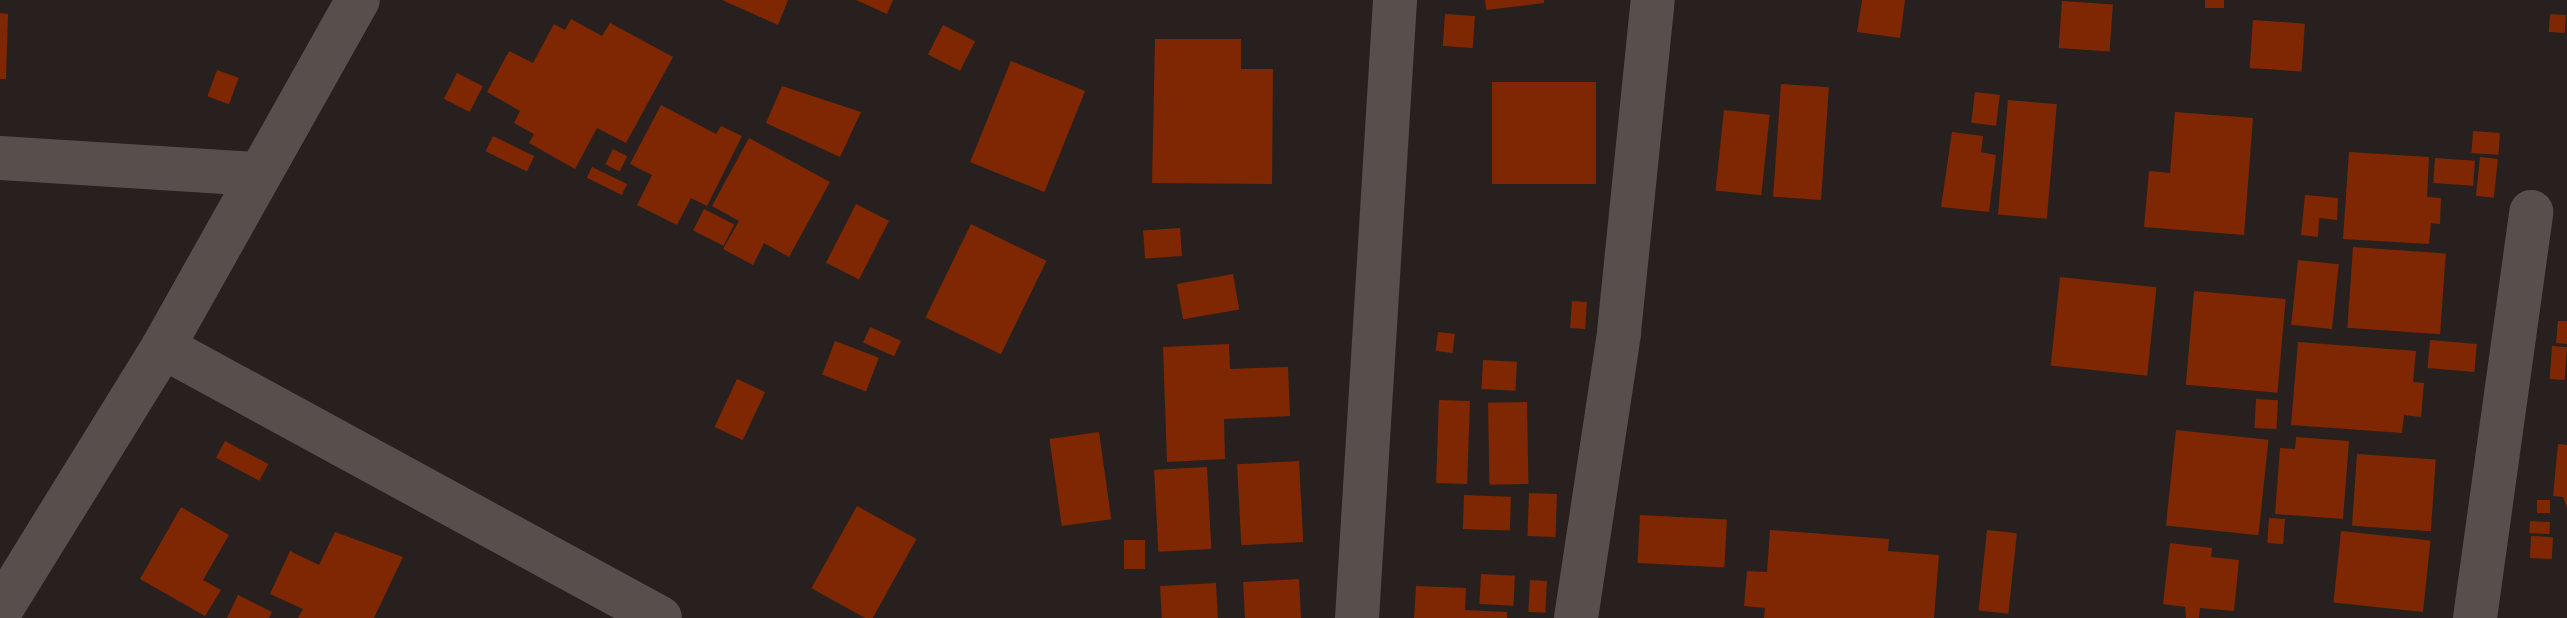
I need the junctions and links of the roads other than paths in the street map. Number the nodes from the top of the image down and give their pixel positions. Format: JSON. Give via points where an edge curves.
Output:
{"nodes":[{"id":1,"x":358,"y":0,"type":"edge"},
{"id":2,"x":1395,"y":0,"type":"edge"},
{"id":3,"x":1653,"y":0,"type":"edge"},
{"id":4,"x":0,"y":158,"type":"edge"},
{"id":5,"x":257,"y":174,"type":"junction"},
{"id":6,"x":2531,"y":212,"type":"dead end"},
{"id":7,"x":163,"y":347,"type":"junction"},
{"id":8,"x":0,"y":611,"type":"edge"},
{"id":9,"x":660,"y":618,"type":"edge"},
{"id":10,"x":1357,"y":618,"type":"edge"},
{"id":11,"x":1576,"y":618,"type":"edge"},
{"id":12,"x":2475,"y":618,"type":"edge"}],
"edges":[{"from":1,"to":5,"type":"street"},
{"from":2,"to":10,"type":"street"},
{"from":3,"to":11,"type":"street","via":[[1619,332]]},
{"from":4,"to":5,"type":"street"},
{"from":5,"to":7,"type":"street"},
{"from":6,"to":12,"type":"street"},
{"from":7,"to":8,"type":"street"},
{"from":7,"to":9,"type":"street"}]}
